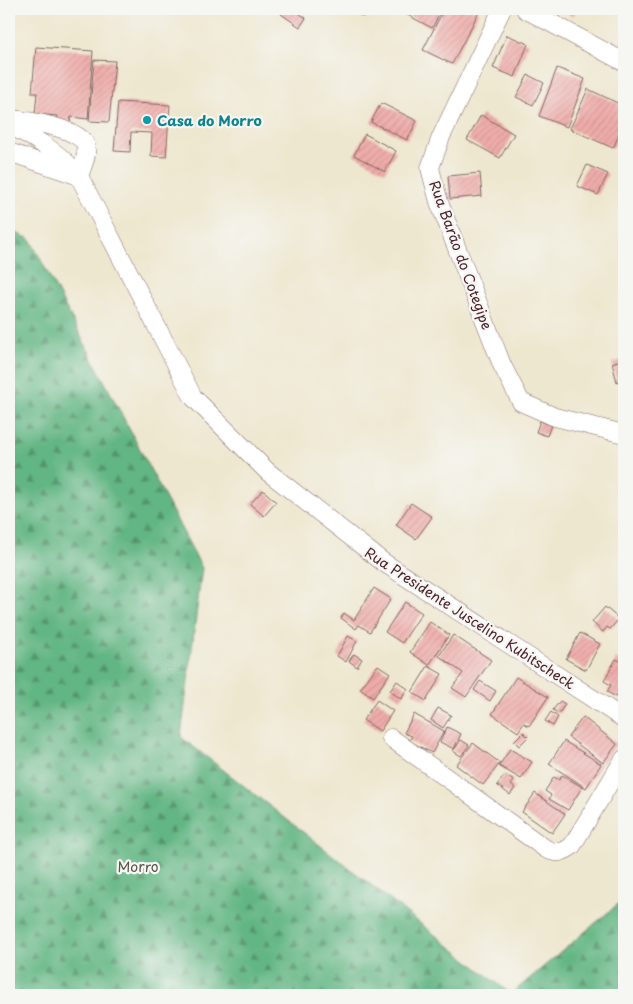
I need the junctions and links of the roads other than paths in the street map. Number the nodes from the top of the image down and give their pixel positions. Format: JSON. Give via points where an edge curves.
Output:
{"nodes":[{"id":1,"x":502,"y":9,"type":"edge"},
{"id":2,"x":525,"y":9,"type":"edge"},
{"id":3,"x":624,"y":62,"type":"edge"},
{"id":4,"x":9,"y":119,"type":"edge"},
{"id":5,"x":9,"y":124,"type":"edge"},
{"id":6,"x":9,"y":152,"type":"edge"},
{"id":7,"x":79,"y":176,"type":"junction"},
{"id":8,"x":624,"y":434,"type":"edge"},
{"id":9,"x":624,"y":719,"type":"edge"},
{"id":10,"x":391,"y":738,"type":"dead end"},
{"id":11,"x":624,"y":759,"type":"edge"}],
"edges":[{"from":1,"to":8,"type":"street","name":"Rua Barão do Cotegipe","via":[[441,137],[430,168],[439,202],[502,365],[521,402],[554,417]]},
{"from":2,"to":3,"type":"street"},
{"from":4,"to":7,"type":"street","via":[[52,127],[81,137],[86,155]]},
{"from":5,"to":7,"type":"street","name":"Rua Presidente Juscelino Kubitscheck","via":[[68,163]]},
{"from":6,"to":7,"type":"street"},
{"from":7,"to":9,"type":"street","name":"Rua Presidente Juscelino Kubitscheck","via":[[193,397],[268,472],[382,562]]},
{"from":10,"to":11,"type":"street","via":[[555,853],[572,846]]}]}
